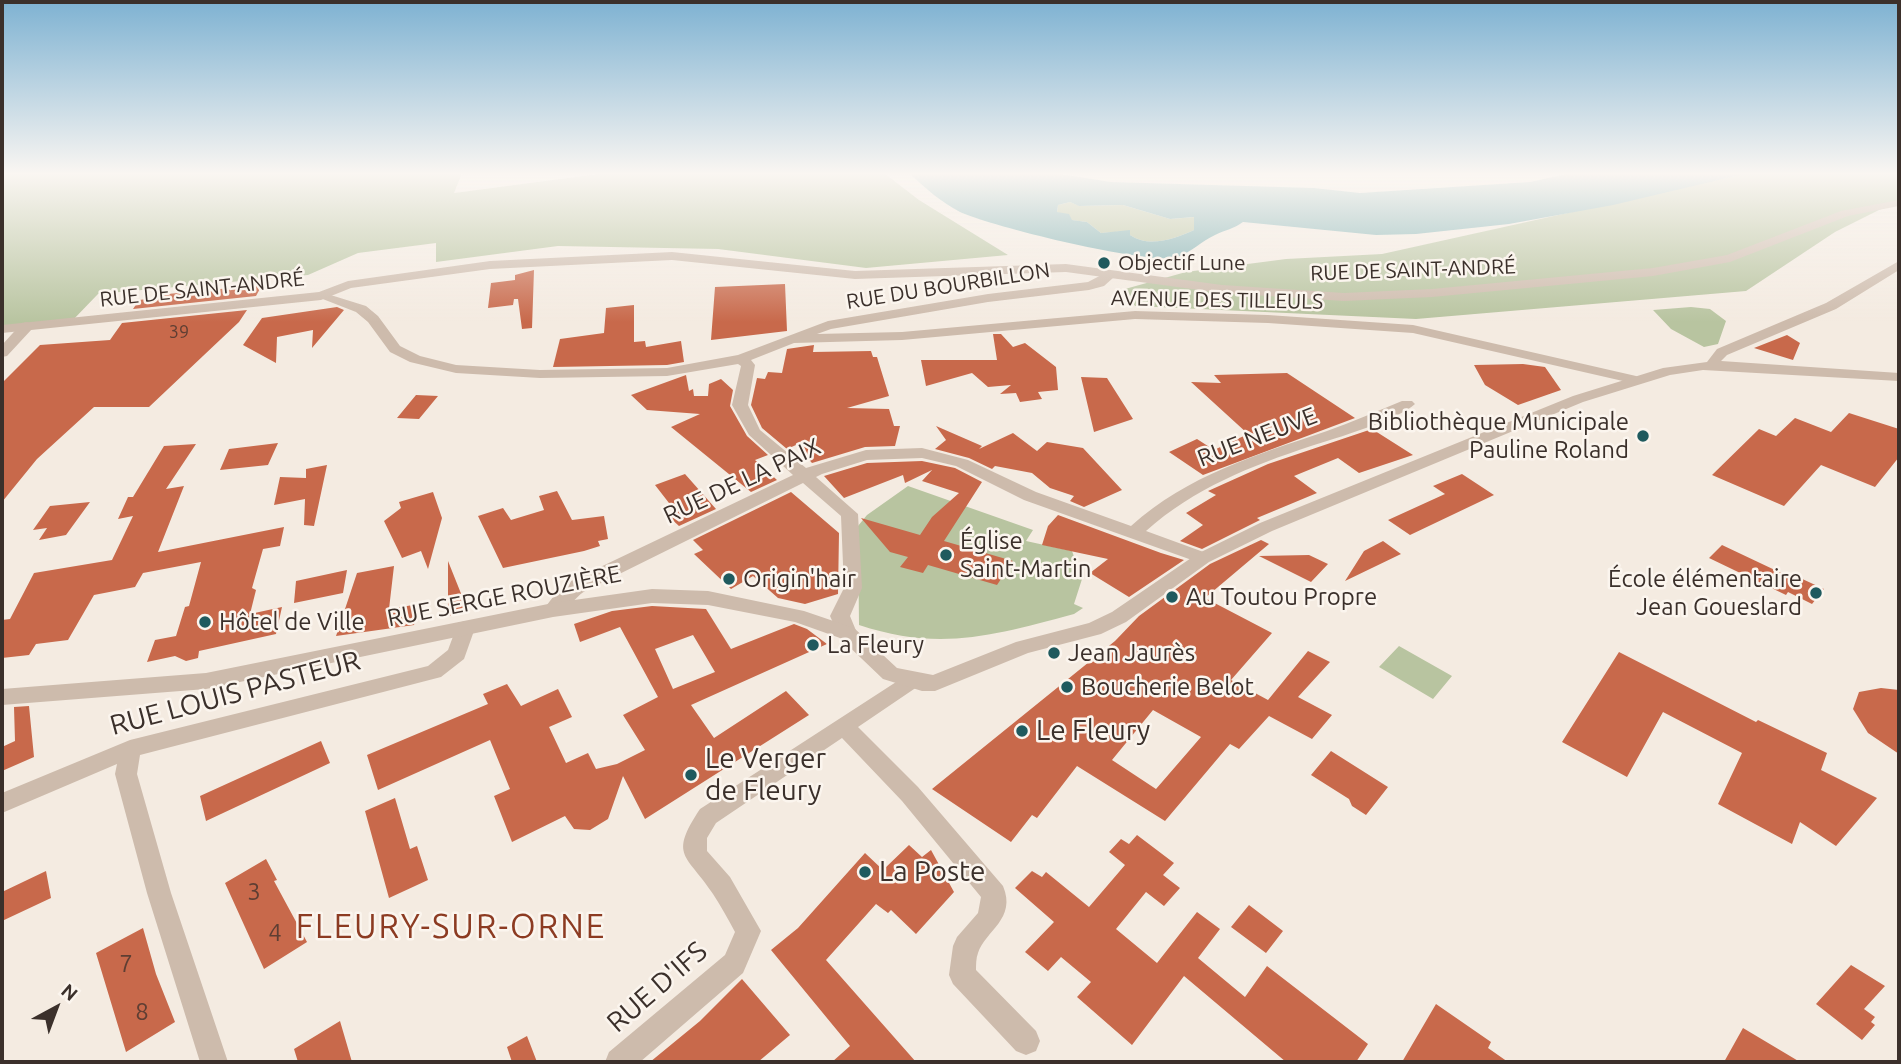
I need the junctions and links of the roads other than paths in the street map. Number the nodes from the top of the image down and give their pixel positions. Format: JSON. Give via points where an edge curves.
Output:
{"nodes":[{"id":1,"x":1820,"y":223,"type":"edge"},
{"id":2,"x":1899,"y":265,"type":"edge"},
{"id":3,"x":1109,"y":275,"type":"junction"},
{"id":4,"x":321,"y":296,"type":"junction"},
{"id":5,"x":27,"y":326,"type":"junction"},
{"id":6,"x":2,"y":329,"type":"edge"},
{"id":7,"x":792,"y":339,"type":"junction"},
{"id":8,"x":2,"y":353,"type":"edge"},
{"id":9,"x":741,"y":359,"type":"junction"},
{"id":10,"x":1715,"y":366,"type":"junction"},
{"id":11,"x":1899,"y":377,"type":"edge"},
{"id":12,"x":1636,"y":380,"type":"junction"},
{"id":13,"x":1407,"y":404,"type":"dead end"},
{"id":14,"x":805,"y":475,"type":"junction"},
{"id":15,"x":1134,"y":533,"type":"junction"},
{"id":16,"x":1203,"y":558,"type":"junction"},
{"id":17,"x":553,"y":610,"type":"junction"},
{"id":18,"x":465,"y":628,"type":"junction"},
{"id":19,"x":847,"y":634,"type":"junction"},
{"id":20,"x":910,"y":681,"type":"junction"},
{"id":21,"x":2,"y":697,"type":"edge"},
{"id":22,"x":843,"y":725,"type":"junction"},
{"id":23,"x":130,"y":749,"type":"junction"},
{"id":24,"x":2,"y":803,"type":"edge"},
{"id":25,"x":1026,"y":1041,"type":"dead end"},
{"id":26,"x":214,"y":1062,"type":"edge"},
{"id":27,"x":619,"y":1062,"type":"edge"}],
"edges":[{"from":1,"to":3,"type":"street","name":"RUE DE SAINT-ANDRÉ","via":[[1730,258],[1653,272],[1473,289],[1344,297]]},
{"from":2,"to":10,"type":"street","via":[[1832,306],[1722,352],[1714,360]]},
{"from":3,"to":4,"type":"street","name":"RUE DE SAINT-ANDRÉ","via":[[1066,268],[855,275],[672,256],[633,257],[490,265],[348,285]]},
{"from":3,"to":7,"type":"street","name":"RUE DU BOURBILLON","via":[[1088,286],[828,325]]},
{"from":4,"to":5,"type":"street","name":"RUE DE SAINT-ANDRÉ"},
{"from":4,"to":9,"type":"street","name":"RUE DU BOURBILLON","via":[[361,309],[404,355],[456,369],[540,374],[667,372]]},
{"from":5,"to":6,"type":"street","name":"RUE DE SAINT-ANDRÉ"},
{"from":5,"to":8,"type":"street"},
{"from":7,"to":9,"type":"street","name":"RUE DU BOURBILLON"},
{"from":7,"to":12,"type":"street","name":"AVENUE DES TILLEULS","via":[[902,336],[1135,315],[1268,319],[1413,329]]},
{"from":9,"to":14,"type":"street","via":[[748,365],[740,405],[754,432]]},
{"from":10,"to":11,"type":"street"},
{"from":10,"to":12,"type":"street","via":[[1685,367]]},
{"from":12,"to":16,"type":"street","via":[[1578,399],[1266,527]]},
{"from":13,"to":15,"type":"street","name":"RUE NEUVE","via":[[1217,473],[1153,513]]},
{"from":14,"to":15,"type":"street","name":"RUE DE LA PAIX","via":[[866,455],[922,453],[962,463],[1030,496]]},
{"from":14,"to":17,"type":"street","name":"RUE DE LA PAIX","via":[[578,586]]},
{"from":14,"to":19,"type":"street","via":[[849,514],[853,588],[840,616]]},
{"from":15,"to":16,"type":"street","name":"RUE DE LA PAIX"},
{"from":16,"to":20,"type":"street","via":[[1119,617],[1094,629],[1023,648],[934,683]]},
{"from":17,"to":18,"type":"street","name":"RUE SERGE ROUZIÈRE"},
{"from":17,"to":19,"type":"street","name":"RUE SERGE ROUZIÈRE","via":[[653,596],[708,598],[784,612]]},
{"from":18,"to":21,"type":"street","name":"RUE SERGE ROUZIÈRE","via":[[206,681]]},
{"from":18,"to":23,"type":"street","name":"RUE LOUIS PASTEUR","via":[[457,654],[434,672]]},
{"from":19,"to":20,"type":"street","via":[[890,674]]},
{"from":20,"to":22,"type":"street"},
{"from":22,"to":25,"type":"street","via":[[910,794],[994,894],[990,918],[966,946],[962,975]]},
{"from":22,"to":27,"type":"street","name":"RUE D'IFS","via":[[708,816],[695,835],[695,854],[721,885],[748,931],[734,964]]},
{"from":23,"to":24,"type":"street","name":"RUE LOUIS PASTEUR"},
{"from":23,"to":26,"type":"street","via":[[126,774]]}]}
